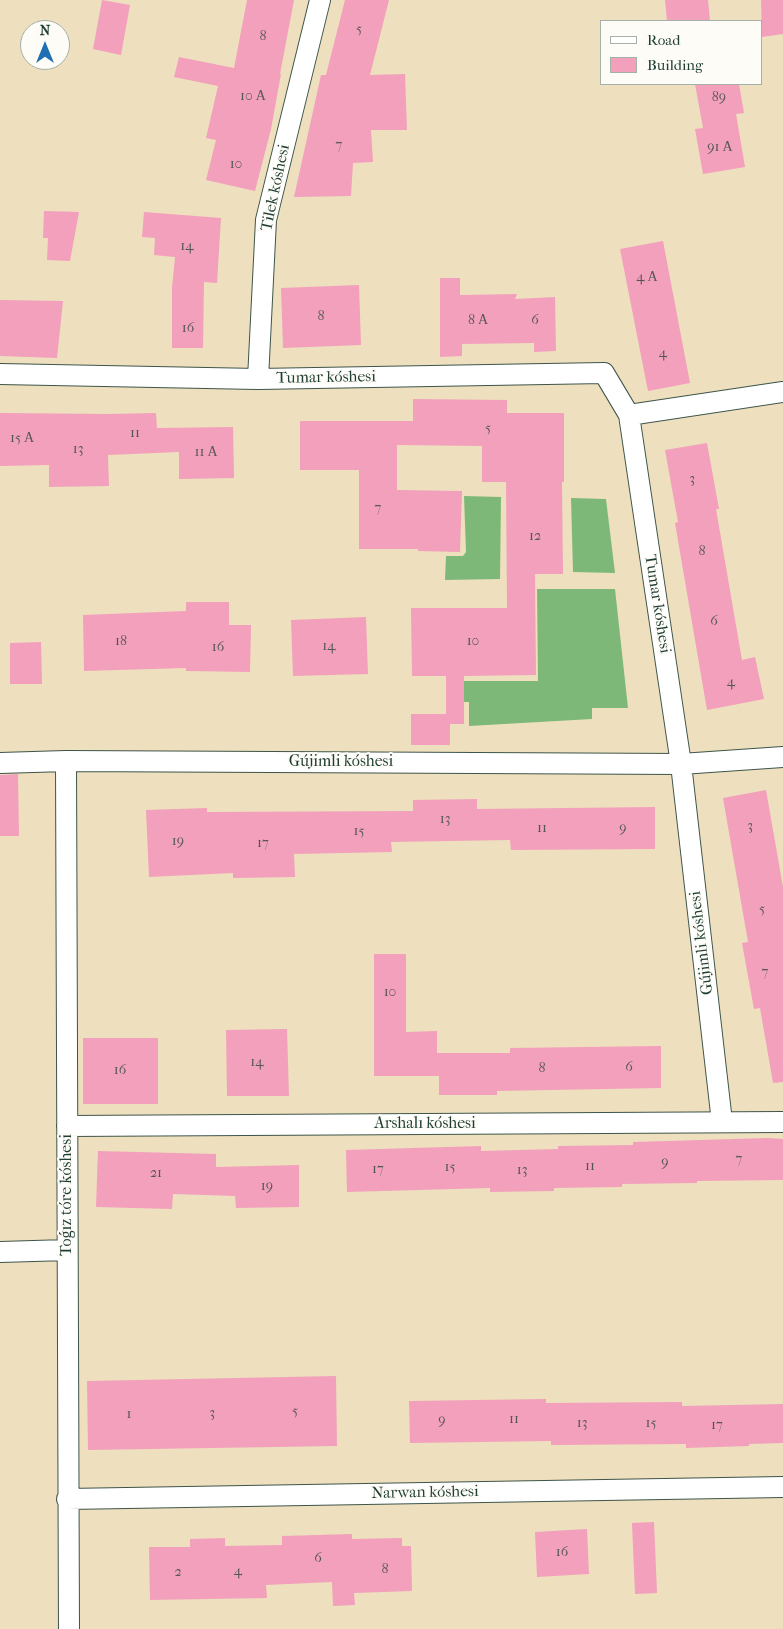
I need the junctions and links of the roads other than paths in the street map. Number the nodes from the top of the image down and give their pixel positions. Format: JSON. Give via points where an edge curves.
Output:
{"nodes":[{"id":1,"x":320,"y":0,"type":"edge"},
{"id":2,"x":0,"y":374,"type":"edge"},
{"id":3,"x":258,"y":379,"type":"junction"},
{"id":4,"x":783,"y":392,"type":"edge"},
{"id":5,"x":629,"y":415,"type":"junction"},
{"id":6,"x":783,"y":757,"type":"edge"},
{"id":7,"x":66,"y":761,"type":"junction"},
{"id":8,"x":0,"y":763,"type":"edge"},
{"id":9,"x":681,"y":764,"type":"junction"},
{"id":10,"x":722,"y":1122,"type":"junction"},
{"id":11,"x":783,"y":1122,"type":"edge"},
{"id":12,"x":67,"y":1126,"type":"junction"},
{"id":13,"x":67,"y":1250,"type":"junction"},
{"id":14,"x":0,"y":1252,"type":"edge"},
{"id":15,"x":783,"y":1487,"type":"edge"},
{"id":16,"x":68,"y":1499,"type":"junction"},
{"id":17,"x":69,"y":1629,"type":"edge"}],
"edges":[{"from":1,"to":3,"type":"street","name":"Tilek kóshesi","via":[[266,220]]},
{"from":2,"to":3,"type":"street","name":"Tumar kóshesi"},
{"from":3,"to":5,"type":"street","name":"Tumar kóshesi","via":[[604,374]]},
{"from":4,"to":5,"type":"street"},
{"from":5,"to":9,"type":"street","name":"Tumar kóshesi"},
{"from":6,"to":9,"type":"street","name":"Gújimli kóshesi"},
{"from":7,"to":8,"type":"street","name":"Gújimli kóshesi"},
{"from":7,"to":9,"type":"street","name":"Gújimli kóshesi"},
{"from":7,"to":12,"type":"street","name":"Toǵız tóre kóshesi"},
{"from":9,"to":10,"type":"street","name":"Gújimli kóshesi"},
{"from":10,"to":11,"type":"street","name":"Arshalı kóshesi"},
{"from":10,"to":12,"type":"street","name":"Arshalı kóshesi"},
{"from":12,"to":13,"type":"street","name":"Toǵız tóre kóshesi"},
{"from":13,"to":14,"type":"street"},
{"from":13,"to":16,"type":"street","name":"Toǵız tóre kóshesi"},
{"from":15,"to":16,"type":"street","name":"Narwan kóshesi"},
{"from":16,"to":17,"type":"street","name":"Toǵız tóre kóshesi"}]}
